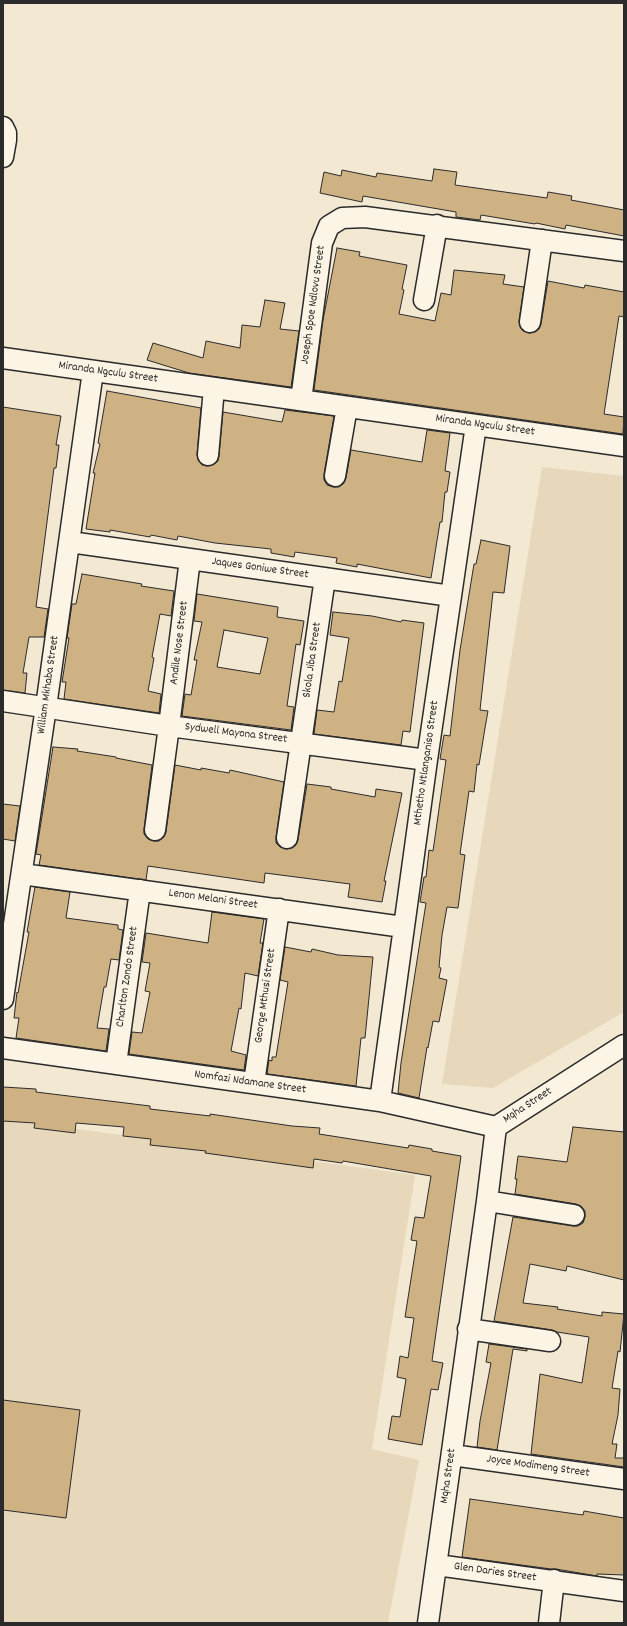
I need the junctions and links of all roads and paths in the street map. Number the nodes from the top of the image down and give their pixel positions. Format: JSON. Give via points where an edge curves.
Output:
{"nodes":[{"id":1,"x":3,"y":127,"type":"edge"},
{"id":2,"x":3,"y":158,"type":"edge"},
{"id":3,"x":437,"y":225,"type":"junction"},
{"id":4,"x":542,"y":240,"type":"junction"},
{"id":5,"x":624,"y":251,"type":"edge"},
{"id":6,"x":424,"y":300,"type":"dead end"},
{"id":7,"x":530,"y":322,"type":"dead end"},
{"id":8,"x":3,"y":358,"type":"edge"},
{"id":9,"x":93,"y":371,"type":"junction"},
{"id":10,"x":214,"y":388,"type":"junction"},
{"id":11,"x":301,"y":400,"type":"junction"},
{"id":12,"x":347,"y":407,"type":"junction"},
{"id":13,"x":476,"y":425,"type":"junction"},
{"id":14,"x":624,"y":446,"type":"edge"},
{"id":15,"x":208,"y":455,"type":"dead end"},
{"id":16,"x":335,"y":476,"type":"dead end"},
{"id":17,"x":70,"y":542,"type":"junction"},
{"id":18,"x":190,"y":559,"type":"junction"},
{"id":19,"x":325,"y":578,"type":"junction"},
{"id":20,"x":451,"y":596,"type":"junction"},
{"id":21,"x":3,"y":701,"type":"edge"},
{"id":22,"x":46,"y":707,"type":"junction"},
{"id":23,"x":169,"y":726,"type":"junction"},
{"id":24,"x":302,"y":743,"type":"junction"},
{"id":25,"x":427,"y":760,"type":"junction"},
{"id":26,"x":155,"y":830,"type":"dead end"},
{"id":27,"x":287,"y":838,"type":"dead end"},
{"id":28,"x":22,"y":874,"type":"junction"},
{"id":29,"x":140,"y":890,"type":"junction"},
{"id":30,"x":279,"y":909,"type":"junction"},
{"id":31,"x":403,"y":927,"type":"junction"},
{"id":32,"x":3,"y":999,"type":"edge"},
{"id":33,"x":624,"y":1045,"type":"edge"},
{"id":34,"x":3,"y":1048,"type":"edge"},
{"id":35,"x":116,"y":1064,"type":"junction"},
{"id":36,"x":254,"y":1083,"type":"junction"},
{"id":37,"x":380,"y":1101,"type":"junction"},
{"id":38,"x":496,"y":1127,"type":"junction"},
{"id":39,"x":487,"y":1201,"type":"junction"},
{"id":40,"x":574,"y":1215,"type":"dead end"},
{"id":41,"x":468,"y":1330,"type":"junction"},
{"id":42,"x":550,"y":1341,"type":"dead end"},
{"id":43,"x":452,"y":1455,"type":"junction"},
{"id":44,"x":623,"y":1473,"type":"edge"},
{"id":45,"x":437,"y":1565,"type":"junction"},
{"id":46,"x":554,"y":1580,"type":"junction"},
{"id":47,"x":624,"y":1591,"type":"edge"},
{"id":48,"x":428,"y":1623,"type":"edge"},
{"id":49,"x":548,"y":1623,"type":"edge"}],
"edges":[{"from":1,"to":2,"type":"street","via":[[6,140]]},
{"from":3,"to":4,"type":"street","name":"Joseph Spoe Ndlovu Street"},
{"from":3,"to":6,"type":"street"},
{"from":3,"to":11,"type":"street","name":"Joseph Spoe Ndlovu Street","via":[[355,217],[342,218],[330,226],[322,243]]},
{"from":4,"to":5,"type":"street","name":"Joseph Spoe Ndlovu Street"},
{"from":4,"to":7,"type":"street"},
{"from":8,"to":9,"type":"street","name":"Miranda Ngculu Street"},
{"from":9,"to":10,"type":"street","name":"Miranda Ngculu Street"},
{"from":9,"to":17,"type":"street","name":"William Mkhaba Street"},
{"from":10,"to":11,"type":"street","name":"Miranda Ngculu Street"},
{"from":10,"to":15,"type":"street"},
{"from":11,"to":12,"type":"street","name":"Miranda Ngculu Street"},
{"from":12,"to":13,"type":"street","name":"Miranda Ngculu Street"},
{"from":12,"to":16,"type":"street"},
{"from":13,"to":14,"type":"street","name":"Miranda Ngculu Street"},
{"from":13,"to":20,"type":"street","name":"Mthetho Ntlanganiso Street"},
{"from":17,"to":18,"type":"street","name":"Jaques Goniwe Street"},
{"from":17,"to":22,"type":"street","name":"William Mkhaba Street"},
{"from":18,"to":19,"type":"street","name":"Jaques Goniwe Street"},
{"from":18,"to":23,"type":"street","name":"Andile Nose Street"},
{"from":19,"to":20,"type":"street","name":"Jaques Goniwe Street"},
{"from":19,"to":24,"type":"street","name":"Skola Jiba Street"},
{"from":20,"to":25,"type":"street","name":"Mthetho Ntlanganiso Street"},
{"from":21,"to":22,"type":"street","name":"Sydwell Mayona Street"},
{"from":22,"to":23,"type":"street","name":"Sydwell Mayona Street"},
{"from":22,"to":28,"type":"street","name":"William Mkhaba Street"},
{"from":23,"to":24,"type":"street","name":"Sydwell Mayona Street"},
{"from":23,"to":26,"type":"street","name":"Sydwell Mayona Street"},
{"from":24,"to":25,"type":"street","name":"Sydwell Mayona Street"},
{"from":24,"to":27,"type":"street","name":"Sydwell Mayona Street"},
{"from":25,"to":31,"type":"street","name":"Mthetho Ntlanganiso Street"},
{"from":28,"to":29,"type":"street","name":"Lenon Melani Street"},
{"from":28,"to":32,"type":"street","name":"William Mkhaba Street"},
{"from":29,"to":30,"type":"street","name":"Lenon Melani Street"},
{"from":29,"to":35,"type":"street","name":"Charlton Zondo Street"},
{"from":30,"to":31,"type":"street","name":"Lenon Melani Street"},
{"from":30,"to":36,"type":"street","name":"George Mthusi Street"},
{"from":31,"to":37,"type":"street","name":"Mthetho Ntlanganiso Street"},
{"from":33,"to":38,"type":"street","name":"Mqha Street"},
{"from":34,"to":35,"type":"street","name":"Nomfazi Ndamane Street"},
{"from":35,"to":36,"type":"street","name":"Nomfazi Ndamane Street"},
{"from":36,"to":37,"type":"street","name":"Nomfazi Ndamane Street"},
{"from":37,"to":38,"type":"street","name":"Nomfazi Ndamane Street"},
{"from":38,"to":39,"type":"street","name":"Mqha Street"},
{"from":39,"to":40,"type":"street"},
{"from":39,"to":41,"type":"street","name":"Mqha Street"},
{"from":41,"to":42,"type":"street"},
{"from":41,"to":43,"type":"street","name":"Mqha Street"},
{"from":43,"to":44,"type":"street","name":"Joyce Modimeng Street"},
{"from":43,"to":45,"type":"street","name":"Mqha Street"},
{"from":45,"to":46,"type":"street","name":"Glen Daries Street"},
{"from":45,"to":48,"type":"street","name":"Mqha Street"},
{"from":46,"to":47,"type":"street","name":"Glen Daries Street"},
{"from":46,"to":49,"type":"street","name":"Glen Daries Street"}]}
